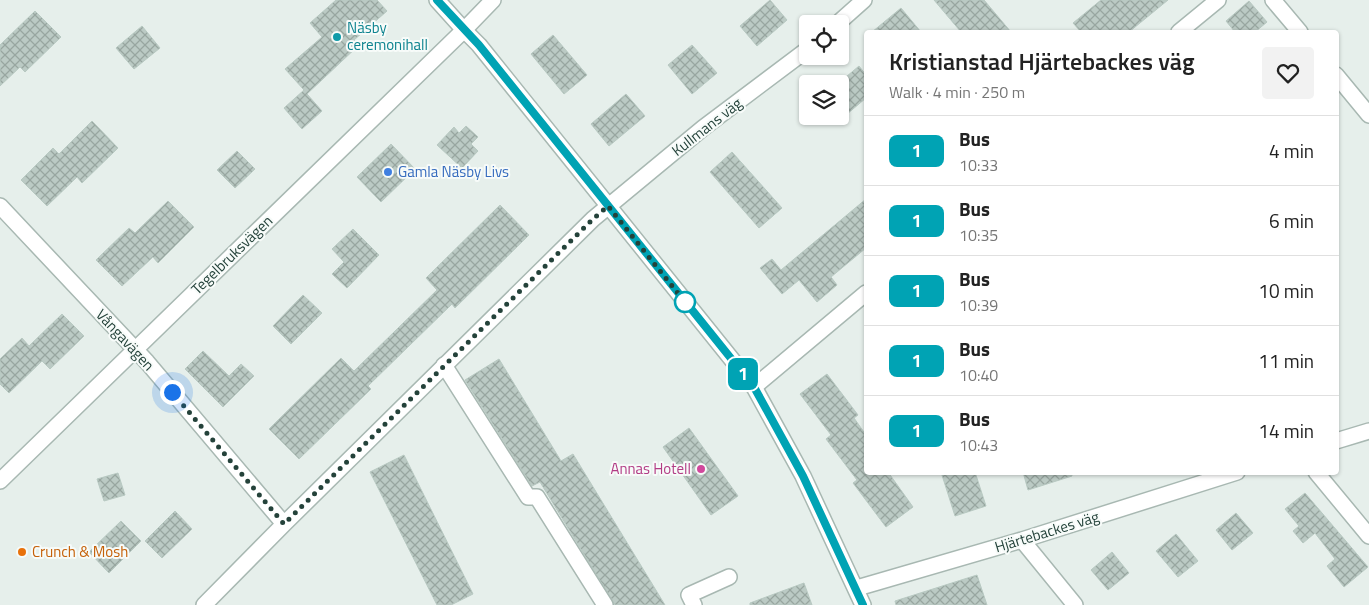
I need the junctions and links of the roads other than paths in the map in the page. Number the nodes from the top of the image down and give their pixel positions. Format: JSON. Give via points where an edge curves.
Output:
{"nodes":[{"id":1,"x":437,"y":0,"type":"edge"},
{"id":2,"x":493,"y":0,"type":"edge"},
{"id":3,"x":864,"y":0,"type":"edge"},
{"id":4,"x":1218,"y":0,"type":"edge"},
{"id":5,"x":1273,"y":0,"type":"edge"},
{"id":6,"x":847,"y":15,"type":"edge"},
{"id":7,"x":464,"y":30,"type":"junction"},
{"id":8,"x":1181,"y":30,"type":"edge"},
{"id":9,"x":1298,"y":30,"type":"edge"},
{"id":10,"x":799,"y":56,"type":"edge"},
{"id":11,"x":1339,"y":80,"type":"edge"},
{"id":12,"x":1369,"y":115,"type":"edge"},
{"id":13,"x":0,"y":206,"type":"edge"},
{"id":14,"x":608,"y":206,"type":"junction"},
{"id":15,"x":864,"y":295,"type":"edge"},
{"id":16,"x":135,"y":350,"type":"junction"},
{"id":17,"x":444,"y":365,"type":"junction"},
{"id":18,"x":754,"y":387,"type":"junction"},
{"id":19,"x":1369,"y":431,"type":"edge"},
{"id":20,"x":1339,"y":440,"type":"edge"},
{"id":21,"x":1228,"y":475,"type":"edge"},
{"id":22,"x":1318,"y":475,"type":"edge"},
{"id":23,"x":0,"y":481,"type":"edge"},
{"id":24,"x":284,"y":524,"type":"junction"},
{"id":25,"x":1369,"y":536,"type":"edge"},
{"id":26,"x":1022,"y":540,"type":"junction"},
{"id":27,"x":729,"y":577,"type":"dead end"},
{"id":28,"x":857,"y":588,"type":"junction"},
{"id":29,"x":204,"y":605,"type":"edge"},
{"id":30,"x":605,"y":605,"type":"edge"},
{"id":31,"x":694,"y":605,"type":"edge"},
{"id":32,"x":863,"y":605,"type":"edge"},
{"id":33,"x":1075,"y":605,"type":"edge"}],
"edges":[{"from":1,"to":7,"type":"street"},
{"from":2,"to":7,"type":"street","name":"Tegelbruksvägen"},
{"from":3,"to":6,"type":"street"},
{"from":4,"to":8,"type":"street"},
{"from":5,"to":9,"type":"street"},
{"from":7,"to":14,"type":"street"},
{"from":7,"to":16,"type":"street","name":"Tegelbruksvägen"},
{"from":10,"to":14,"type":"street","name":"Kullmans väg","via":[[703,128]]},
{"from":11,"to":12,"type":"street"},
{"from":13,"to":16,"type":"street","name":"Vångavägen"},
{"from":14,"to":17,"type":"street","name":"Kullmans väg"},
{"from":14,"to":18,"type":"street"},
{"from":15,"to":18,"type":"street"},
{"from":16,"to":23,"type":"street","name":"Tegelbruksvägen"},
{"from":16,"to":24,"type":"street","name":"Vångavägen"},
{"from":17,"to":24,"type":"street","name":"Kullmans väg"},
{"from":17,"to":30,"type":"street","via":[[528,497],[537,497]]},
{"from":18,"to":28,"type":"street","via":[[803,476]]},
{"from":19,"to":20,"type":"street"},
{"from":21,"to":26,"type":"street","name":"Hjärtebackes väg"},
{"from":22,"to":25,"type":"street"},
{"from":24,"to":29,"type":"street","name":"Kullmans väg"},
{"from":26,"to":28,"type":"street","name":"Hjärtebackes väg"},
{"from":26,"to":33,"type":"street"},
{"from":27,"to":31,"type":"street","via":[[689,595]]},
{"from":28,"to":32,"type":"street"}]}
